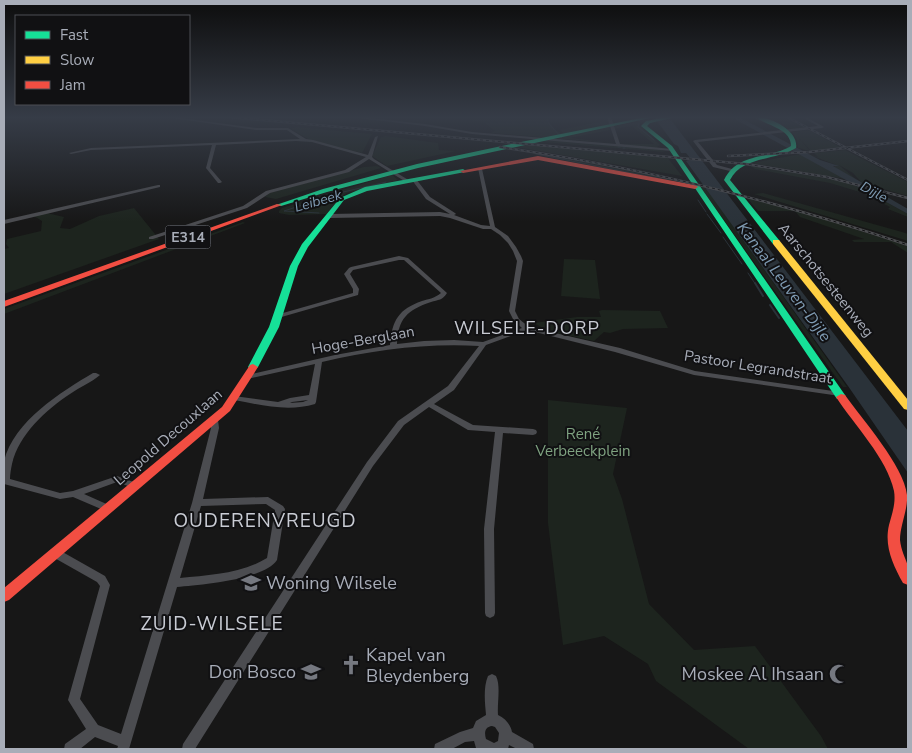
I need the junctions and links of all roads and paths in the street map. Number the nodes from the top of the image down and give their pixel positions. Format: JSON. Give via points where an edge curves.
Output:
{"nodes":[{"id":1,"x":211,"y":152,"type":"edge"},
{"id":2,"x":354,"y":152,"type":"edge"},
{"id":3,"x":371,"y":152,"type":"edge"},
{"id":4,"x":460,"y":152,"type":"edge"},
{"id":5,"x":483,"y":152,"type":"edge"},
{"id":6,"x":671,"y":152,"type":"edge"},
{"id":7,"x":703,"y":152,"type":"edge"},
{"id":8,"x":787,"y":152,"type":"edge"},
{"id":9,"x":370,"y":156,"type":"junction"},
{"id":10,"x":480,"y":169,"type":"junction"},
{"id":11,"x":730,"y":170,"type":"junction"},
{"id":12,"x":372,"y":175,"type":"junction"},
{"id":13,"x":411,"y":181,"type":"junction"},
{"id":14,"x":220,"y":182,"type":"dead end"},
{"id":15,"x":158,"y":186,"type":"dead end"},
{"id":16,"x":695,"y":186,"type":"junction"},
{"id":17,"x":329,"y":216,"type":"junction"},
{"id":18,"x":457,"y":216,"type":"junction"},
{"id":19,"x":4,"y":222,"type":"edge"},
{"id":20,"x":493,"y":228,"type":"junction"},
{"id":21,"x":151,"y":238,"type":"dead end"},
{"id":22,"x":4,"y":299,"type":"edge"},
{"id":23,"x":4,"y":304,"type":"edge"},
{"id":24,"x":278,"y":316,"type":"junction"},
{"id":25,"x":527,"y":328,"type":"junction"},
{"id":26,"x":484,"y":344,"type":"junction"},
{"id":27,"x":393,"y":346,"type":"junction"},
{"id":28,"x":319,"y":361,"type":"junction"},
{"id":29,"x":96,"y":375,"type":"dead end"},
{"id":30,"x":247,"y":377,"type":"junction"},
{"id":31,"x":840,"y":394,"type":"junction"},
{"id":32,"x":234,"y":398,"type":"junction"},
{"id":33,"x":429,"y":404,"type":"junction"},
{"id":34,"x":908,"y":407,"type":"edge"},
{"id":35,"x":214,"y":420,"type":"junction"},
{"id":36,"x":499,"y":430,"type":"junction"},
{"id":37,"x":533,"y":432,"type":"dead end"},
{"id":38,"x":136,"y":486,"type":"junction"},
{"id":39,"x":74,"y":494,"type":"junction"},
{"id":40,"x":197,"y":503,"type":"junction"},
{"id":41,"x":108,"y":508,"type":"junction"},
{"id":42,"x":55,"y":553,"type":"junction"},
{"id":43,"x":908,"y":579,"type":"edge"},
{"id":44,"x":172,"y":583,"type":"junction"},
{"id":45,"x":4,"y":596,"type":"edge"},
{"id":46,"x":490,"y":613,"type":"dead end"},
{"id":47,"x":492,"y":680,"type":"dead end"},
{"id":48,"x":493,"y":720,"type":"junction"},
{"id":49,"x":94,"y":730,"type":"junction"},
{"id":50,"x":478,"y":734,"type":"junction"},
{"id":51,"x":507,"y":736,"type":"junction"},
{"id":52,"x":124,"y":746,"type":"edge"},
{"id":53,"x":70,"y":749,"type":"edge"},
{"id":54,"x":188,"y":749,"type":"edge"},
{"id":55,"x":440,"y":749,"type":"edge"},
{"id":56,"x":494,"y":749,"type":"edge"},
{"id":57,"x":528,"y":749,"type":"edge"}],
"edges":[{"from":1,"to":14,"type":"street","via":[[207,164],[210,173]]},
{"from":2,"to":9,"type":"street"},
{"from":3,"to":9,"type":"street"},
{"from":4,"to":12,"type":"main road","number":"E314"},
{"from":5,"to":12,"type":"main road","number":"E314"},
{"from":6,"to":16,"type":"main road"},
{"from":7,"to":11,"type":"street","via":[[714,166]]},
{"from":8,"to":11,"type":"main road"},
{"from":9,"to":13,"type":"street"},
{"from":9,"to":21,"type":"street","via":[[347,171],[268,192],[245,207]]},
{"from":10,"to":13,"type":"main road","name":"Leopold Decouxlaan"},
{"from":10,"to":16,"type":"main road","name":"Leopold Decouxlaan","via":[[544,158]]},
{"from":10,"to":20,"type":"street"},
{"from":11,"to":34,"type":"main road","name":"Aarschotsesteenweg","via":[[727,180]]},
{"from":12,"to":22,"type":"main road","number":"E314","via":[[266,206]]},
{"from":12,"to":23,"type":"main road","number":"E314"},
{"from":13,"to":17,"type":"main road","name":"Leopold Decouxlaan","via":[[356,191],[342,199]]},
{"from":13,"to":18,"type":"street","via":[[428,198]]},
{"from":15,"to":19,"type":"street"},
{"from":16,"to":31,"type":"main road"},
{"from":17,"to":18,"type":"street"},
{"from":17,"to":24,"type":"main road","name":"Leopold Decouxlaan","via":[[298,259]]},
{"from":18,"to":20,"type":"street","via":[[485,228]]},
{"from":20,"to":25,"type":"street","via":[[510,242],[518,254],[520,261],[512,311],[516,320]]},
{"from":24,"to":27,"type":"street","via":[[356,294],[347,274],[353,268],[406,259],[444,293],[439,298],[412,306],[402,314],[394,327]]},
{"from":24,"to":30,"type":"main road","name":"Leopold Decouxlaan"},
{"from":25,"to":26,"type":"street"},
{"from":25,"to":31,"type":"street","name":"Pastoor Legrandstraat","via":[[694,373]]},
{"from":26,"to":27,"type":"street","name":"Hoge-Berglaan","via":[[443,342]]},
{"from":26,"to":33,"type":"street","via":[[451,388]]},
{"from":27,"to":28,"type":"street","name":"Hoge-Berglaan"},
{"from":28,"to":30,"type":"street","name":"Hoge-Berglaan"},
{"from":28,"to":32,"type":"street","via":[[311,397],[282,404]]},
{"from":29,"to":39,"type":"street","via":[[38,415],[6,466],[6,481],[60,496]]},
{"from":30,"to":32,"type":"main road","name":"Leopold Decouxlaan"},
{"from":31,"to":43,"type":"main road","via":[[895,475],[901,498],[894,542]]},
{"from":32,"to":35,"type":"main road","name":"Leopold Decouxlaan"},
{"from":33,"to":36,"type":"street","via":[[471,428]]},
{"from":33,"to":54,"type":"street","via":[[401,423],[370,464]]},
{"from":35,"to":38,"type":"main road","name":"Leopold Decouxlaan"},
{"from":35,"to":40,"type":"street","via":[[215,428]]},
{"from":36,"to":37,"type":"street"},
{"from":36,"to":46,"type":"street","via":[[489,529]]},
{"from":38,"to":39,"type":"street","via":[[117,479]]},
{"from":38,"to":41,"type":"main road","name":"Leopold Decouxlaan"},
{"from":39,"to":41,"type":"street"},
{"from":40,"to":44,"type":"street"},
{"from":40,"to":44,"type":"street","via":[[268,500],[280,509],[272,560],[263,568]]},
{"from":41,"to":42,"type":"main road","name":"Leopold Decouxlaan"},
{"from":42,"to":45,"type":"main road","name":"Leopold Decouxlaan"},
{"from":42,"to":49,"type":"street","via":[[101,579],[105,585],[74,700]]},
{"from":44,"to":52,"type":"street"},
{"from":47,"to":48,"type":"street"},
{"from":48,"to":50,"type":"street","via":[[484,722]]},
{"from":48,"to":51,"type":"street","via":[[504,727]]},
{"from":49,"to":52,"type":"street"},
{"from":49,"to":53,"type":"street"},
{"from":50,"to":55,"type":"street","via":[[464,736]]},
{"from":50,"to":56,"type":"street","via":[[484,747]]},
{"from":51,"to":56,"type":"street","via":[[503,745]]},
{"from":51,"to":57,"type":"street"}]}
